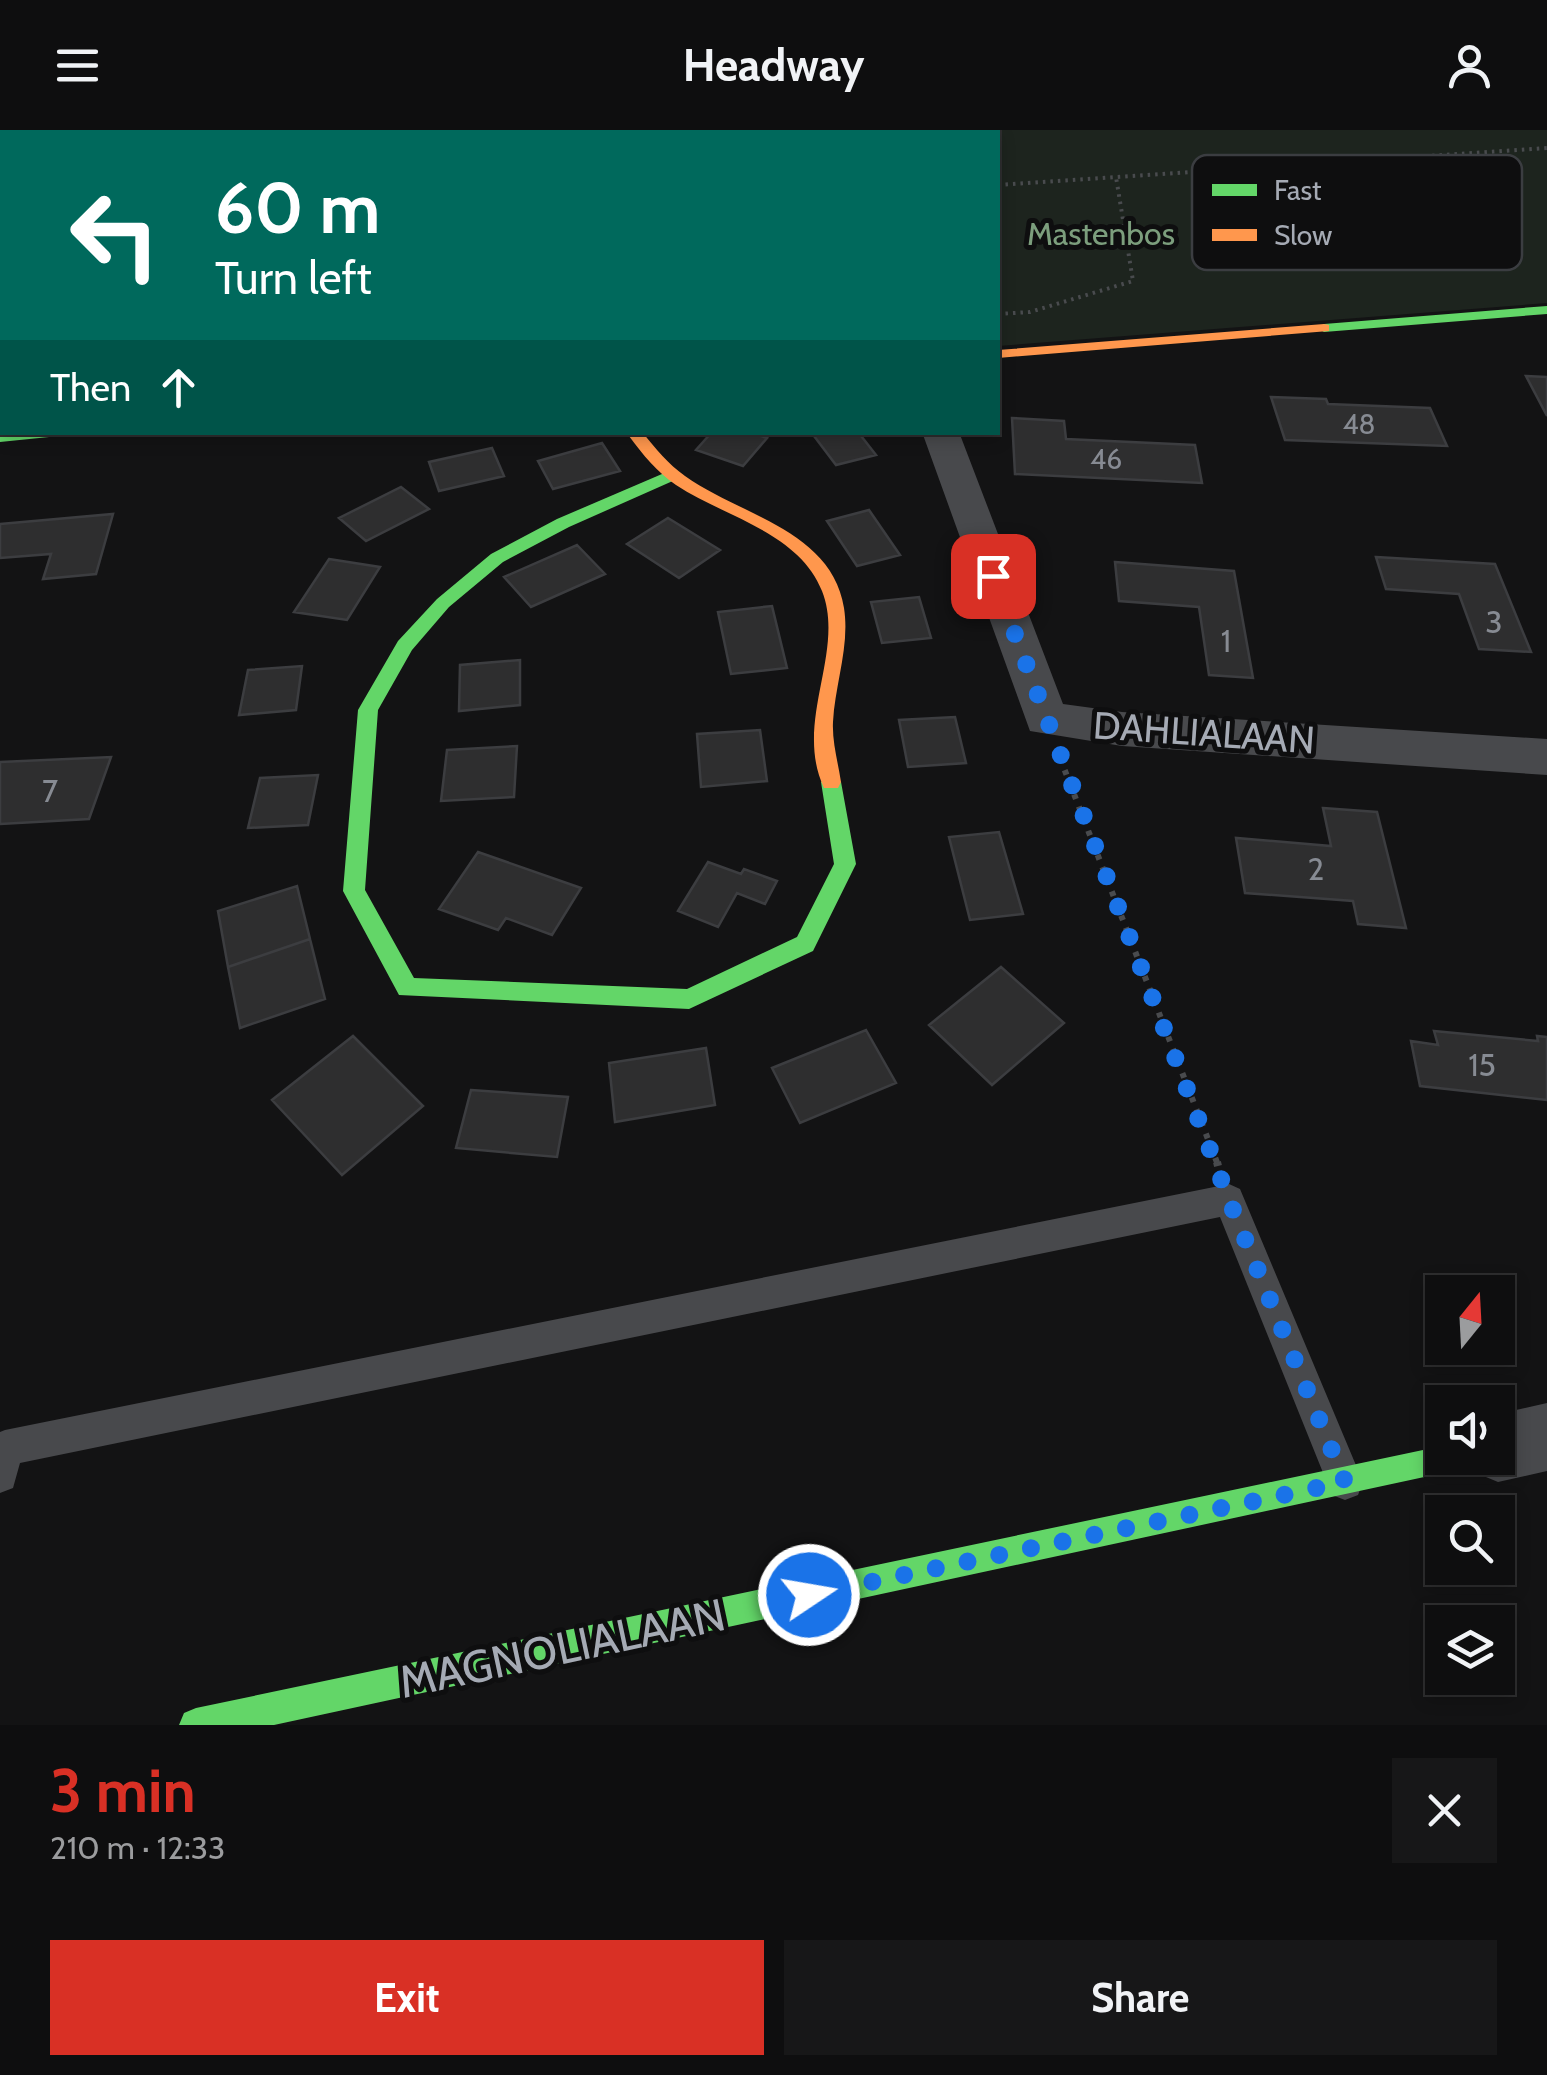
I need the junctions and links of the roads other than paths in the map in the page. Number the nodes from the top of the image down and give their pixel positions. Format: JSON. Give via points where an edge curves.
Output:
{"nodes":[{"id":1,"x":1547,"y":310,"type":"edge"},
{"id":2,"x":1000,"y":354,"type":"edge"},
{"id":3,"x":637,"y":435,"type":"edge"},
{"id":4,"x":941,"y":435,"type":"edge"},
{"id":5,"x":668,"y":476,"type":"junction"},
{"id":6,"x":1547,"y":757,"type":"edge"},
{"id":7,"x":1547,"y":1437,"type":"edge"},
{"id":8,"x":1515,"y":1444,"type":"edge"},
{"id":9,"x":1425,"y":1465,"type":"edge"},
{"id":10,"x":0,"y":1475,"type":"edge"},
{"id":11,"x":1345,"y":1482,"type":"junction"},
{"id":12,"x":196,"y":1725,"type":"edge"}],
"edges":[{"from":1,"to":2,"type":"street"},
{"from":3,"to":5,"type":"street"},
{"from":4,"to":6,"type":"street","name":"DAHLIALAAN","via":[[1046,719]]},
{"from":5,"to":5,"type":"street","via":[[786,538],[819,564],[834,596],[822,725],[845,864],[805,944],[689,999],[407,988],[354,890],[368,710],[405,646],[497,558]]},
{"from":7,"to":8,"type":"street"},
{"from":9,"to":11,"type":"street","name":"MAGNOLIALAAN"},
{"from":10,"to":11,"type":"lane","via":[[5,1448],[1229,1200]]},
{"from":11,"to":12,"type":"street","name":"MAGNOLIALAAN"}]}
